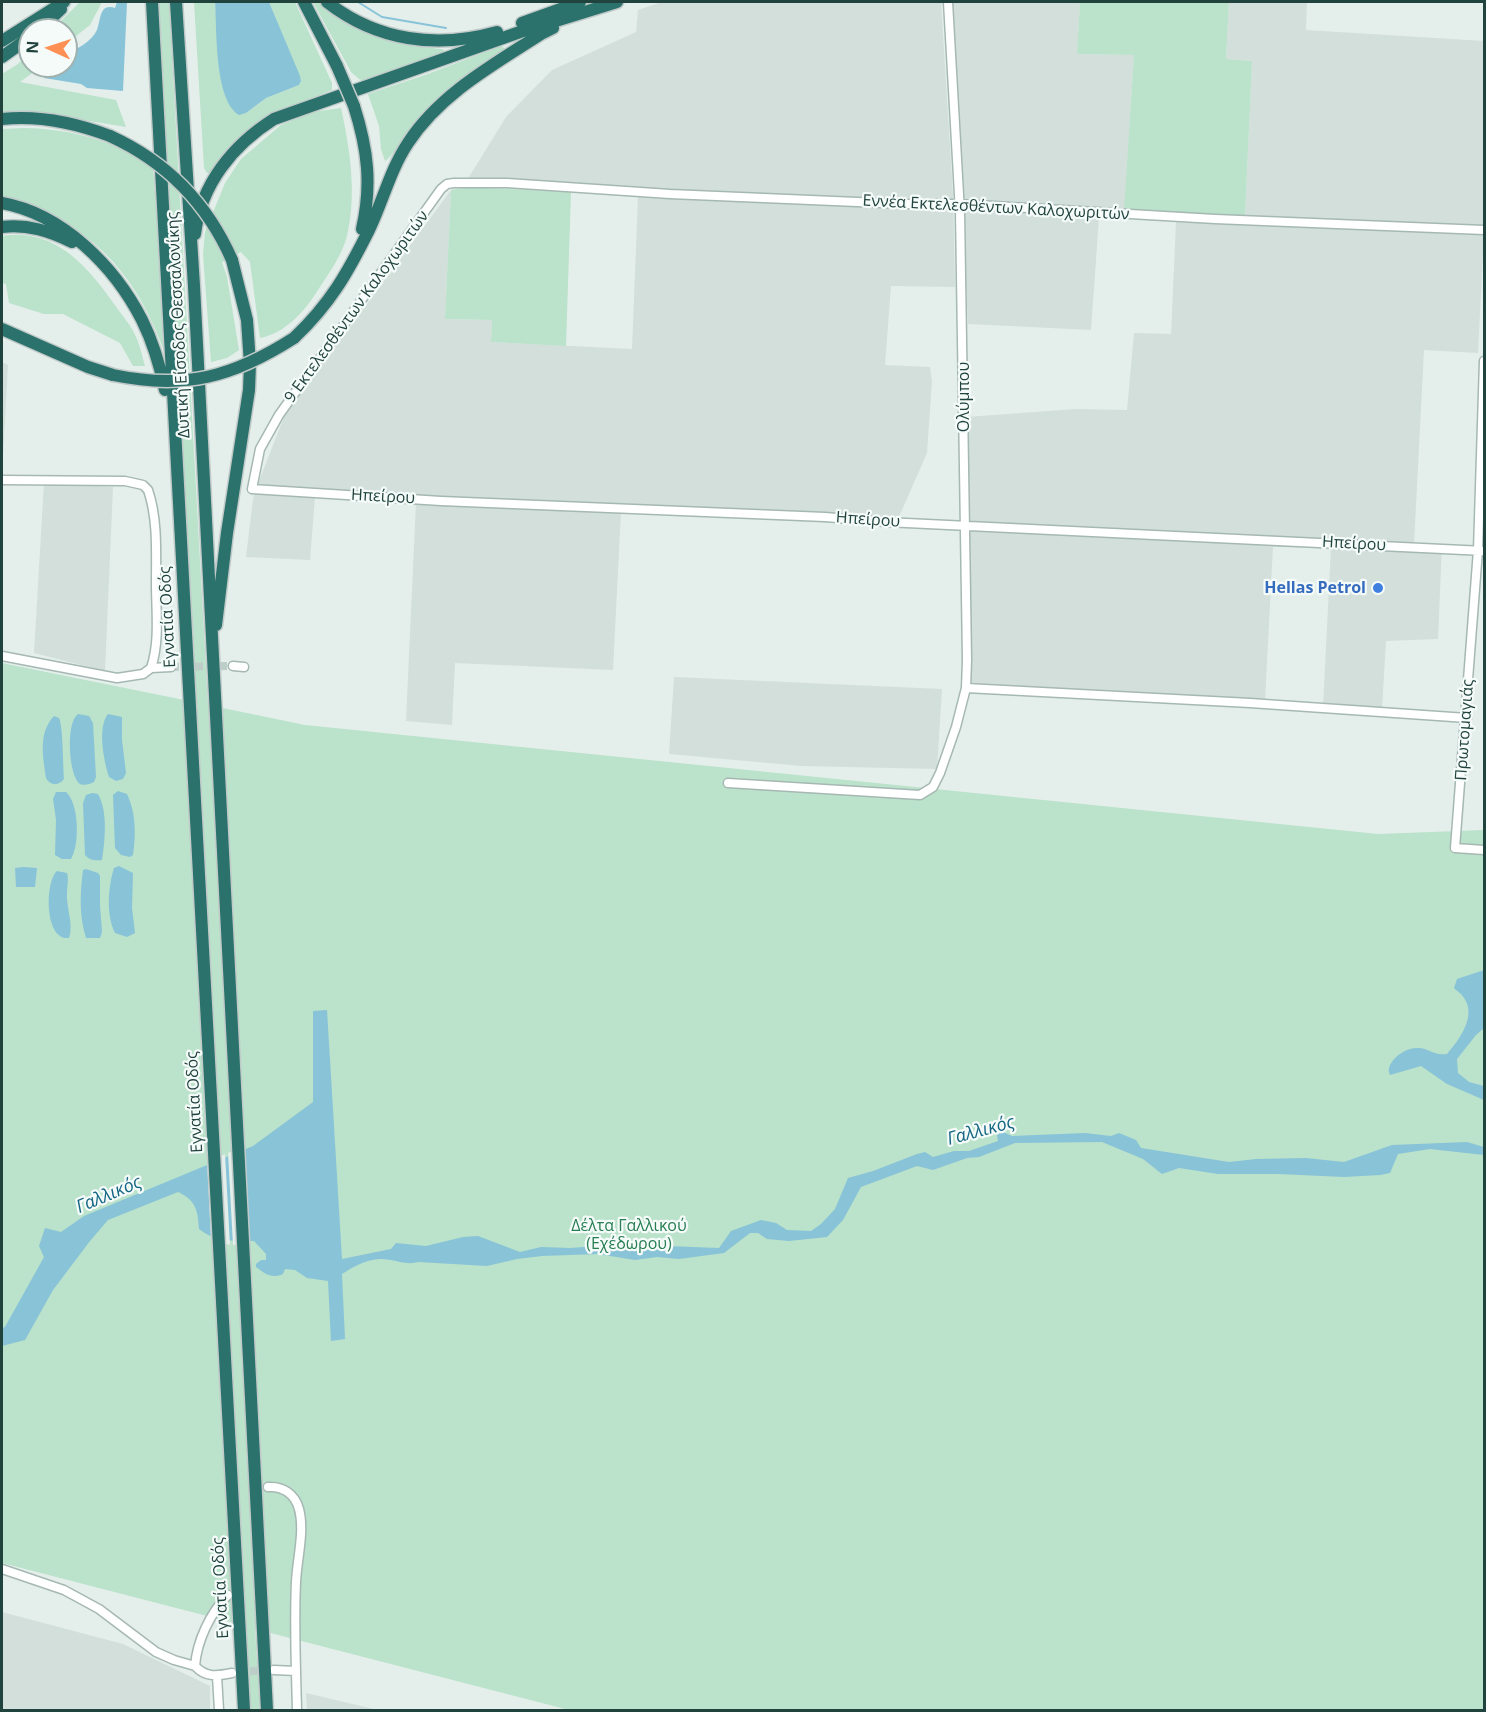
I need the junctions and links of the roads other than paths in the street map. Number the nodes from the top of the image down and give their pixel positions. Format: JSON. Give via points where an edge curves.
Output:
{"nodes":[{"id":1,"x":66,"y":2,"type":"edge"},
{"id":2,"x":152,"y":2,"type":"edge"},
{"id":3,"x":176,"y":2,"type":"edge"},
{"id":4,"x":304,"y":2,"type":"edge"},
{"id":5,"x":327,"y":2,"type":"edge"},
{"id":6,"x":580,"y":2,"type":"edge"},
{"id":7,"x":617,"y":2,"type":"edge"},
{"id":8,"x":948,"y":2,"type":"edge"},
{"id":9,"x":596,"y":9,"type":"junction"},
{"id":10,"x":53,"y":18,"type":"edge"},
{"id":11,"x":2,"y":41,"type":"edge"},
{"id":12,"x":18,"y":46,"type":"edge"},
{"id":13,"x":2,"y":57,"type":"edge"},
{"id":14,"x":2,"y":119,"type":"edge"},
{"id":15,"x":507,"y":183,"type":"joint"},
{"id":16,"x":2,"y":203,"type":"edge"},
{"id":17,"x":960,"y":204,"type":"junction"},
{"id":18,"x":2,"y":227,"type":"edge"},
{"id":19,"x":1485,"y":230,"type":"edge"},
{"id":20,"x":358,"y":248,"type":"junction"},
{"id":21,"x":88,"y":250,"type":"junction"},
{"id":22,"x":194,"y":286,"type":"junction"},
{"id":23,"x":2,"y":328,"type":"edge"},
{"id":24,"x":1485,"y":361,"type":"edge"},
{"id":25,"x":2,"y":480,"type":"edge"},
{"id":26,"x":252,"y":489,"type":"joint"},
{"id":27,"x":178,"y":493,"type":"junction"},
{"id":28,"x":964,"y":526,"type":"junction"},
{"id":29,"x":1481,"y":551,"type":"edge"},
{"id":30,"x":212,"y":647,"type":"junction"},
{"id":31,"x":2,"y":656,"type":"edge"},
{"id":32,"x":233,"y":666,"type":"tunnel mouth"},
{"id":33,"x":244,"y":667,"type":"dead end"},
{"id":34,"x":151,"y":668,"type":"junction"},
{"id":35,"x":171,"y":668,"type":"tunnel mouth"},
{"id":36,"x":966,"y":688,"type":"junction"},
{"id":37,"x":1467,"y":718,"type":"junction"},
{"id":38,"x":728,"y":783,"type":"dead end"},
{"id":39,"x":1485,"y":850,"type":"edge"},
{"id":40,"x":248,"y":1353,"type":"junction"},
{"id":41,"x":225,"y":1354,"type":"junction"},
{"id":42,"x":219,"y":1419,"type":"dead end"},
{"id":43,"x":259,"y":1420,"type":"dead end"},
{"id":44,"x":268,"y":1487,"type":"dead end"},
{"id":45,"x":2,"y":1569,"type":"edge"},
{"id":46,"x":228,"y":1595,"type":"dead end"},
{"id":47,"x":267,"y":1607,"type":"dead end"},
{"id":48,"x":231,"y":1608,"type":"dead end"},
{"id":49,"x":263,"y":1649,"type":"junction"},
{"id":50,"x":241,"y":1651,"type":"junction"},
{"id":51,"x":195,"y":1666,"type":"junction"},
{"id":52,"x":274,"y":1670,"type":"tunnel mouth"},
{"id":53,"x":296,"y":1671,"type":"junction"},
{"id":54,"x":232,"y":1673,"type":"tunnel mouth"},
{"id":55,"x":217,"y":1676,"type":"junction"},
{"id":56,"x":219,"y":1710,"type":"edge"},
{"id":57,"x":244,"y":1710,"type":"edge"},
{"id":58,"x":267,"y":1710,"type":"edge"},
{"id":59,"x":297,"y":1710,"type":"edge"}],
"edges":[{"from":1,"to":10,"type":"highway"},
{"from":1,"to":11,"type":"highway"},
{"from":2,"to":27,"type":"highway","name":"Δυτική Είσοδος Θεσσαλονίκης"},
{"from":3,"to":22,"type":"highway","name":"Δυτική Είσοδος Θεσσαλονίκης"},
{"from":4,"to":20,"type":"highway","bridge":true,"via":[[354,106],[366,149],[367,210]]},
{"from":5,"to":6,"type":"highway","via":[[371,29],[404,38],[444,42],[503,30]]},
{"from":7,"to":9,"type":"highway"},
{"from":8,"to":17,"type":"street","name":"Ολύμπου"},
{"from":9,"to":20,"type":"highway","via":[[541,34],[442,104],[408,142]]},
{"from":9,"to":22,"type":"highway","via":[[288,112],[259,128],[230,156],[207,191],[196,224]]},
{"from":12,"to":13,"type":"highway"},
{"from":14,"to":30,"type":"highway","bridge":true,"via":[[73,124],[143,152],[182,184],[213,222],[232,260],[247,320],[249,390]]},
{"from":15,"to":17,"type":"street","name":"Εννέα Εκτελεσθέντων Καλοχωριτών","via":[[670,194]]},
{"from":15,"to":26,"type":"street","name":"9 Εκτελεσθέντων Καλοχωριτών","via":[[454,183],[441,189],[279,415],[260,449]]},
{"from":16,"to":21,"type":"highway","via":[[54,223]]},
{"from":17,"to":19,"type":"street","name":"Εννέα Εκτελεσθέντων Καλοχωριτών"},
{"from":17,"to":28,"type":"street","name":"Ολύμπου"},
{"from":18,"to":21,"type":"highway","via":[[41,229]]},
{"from":20,"to":23,"type":"highway","bridge":true,"via":[[329,302],[294,338],[226,373],[158,382],[113,375]]},
{"from":21,"to":27,"type":"highway","via":[[133,304],[156,354],[165,391]]},
{"from":22,"to":30,"type":"highway","name":"Δυτική Είσοδος Θεσσαλονίκης"},
{"from":24,"to":29,"type":"street","name":"Πρωτομαγιάς"},
{"from":25,"to":34,"type":"street","via":[[125,481],[148,490],[155,538],[157,635]]},
{"from":26,"to":28,"type":"street","name":"Ηπείρου"},
{"from":27,"to":41,"type":"highway","name":"Εγνατία Οδός"},
{"from":28,"to":29,"type":"street","name":"Ηπείρου"},
{"from":28,"to":36,"type":"street","name":"Ολύμπου"},
{"from":29,"to":37,"type":"street","name":"Πρωτομαγιάς"},
{"from":30,"to":40,"type":"highway"},
{"from":31,"to":34,"type":"street","via":[[117,678],[143,674]]},
{"from":32,"to":33,"type":"street"},
{"from":34,"to":35,"type":"street"},
{"from":36,"to":37,"type":"street"},
{"from":36,"to":38,"type":"street","name":"Ολύμπου","via":[[956,727],[928,792],[920,795]]},
{"from":37,"to":39,"type":"street","name":"Πρωτομαγιάς","via":[[1455,848]]},
{"from":40,"to":43,"type":"highway"},
{"from":40,"to":49,"type":"highway"},
{"from":41,"to":42,"type":"highway"},
{"from":41,"to":50,"type":"highway","name":"Εγνατία Οδός"},
{"from":44,"to":53,"type":"street","via":[[283,1488],[295,1499],[299,1510]]},
{"from":45,"to":51,"type":"street","via":[[64,1590],[99,1609],[156,1652]]},
{"from":46,"to":51,"type":"street","via":[[205,1631]]},
{"from":47,"to":49,"type":"highway"},
{"from":48,"to":50,"type":"highway"},
{"from":49,"to":58,"type":"highway"},
{"from":50,"to":57,"type":"highway","name":"Εγνατία Οδός"},
{"from":51,"to":55,"type":"street","via":[[200,1672]]},
{"from":52,"to":53,"type":"street"},
{"from":53,"to":59,"type":"street"},
{"from":54,"to":55,"type":"street"},
{"from":55,"to":56,"type":"street"}]}
